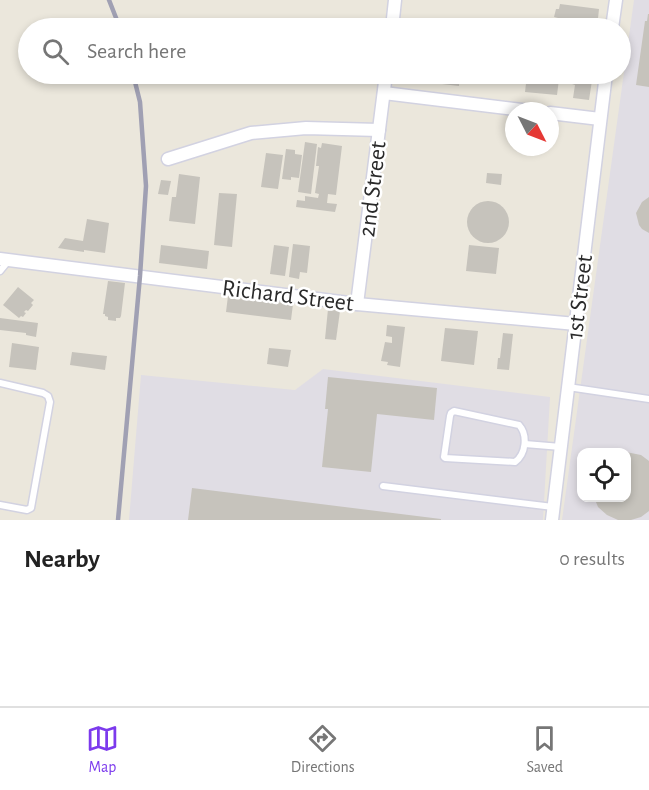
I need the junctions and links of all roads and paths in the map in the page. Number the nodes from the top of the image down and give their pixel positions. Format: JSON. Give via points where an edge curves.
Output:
{"nodes":[{"id":1,"x":395,"y":0,"type":"edge"},
{"id":2,"x":616,"y":0,"type":"edge"},
{"id":3,"x":393,"y":18,"type":"edge"},
{"id":4,"x":613,"y":18,"type":"edge"},
{"id":5,"x":385,"y":84,"type":"edge"},
{"id":6,"x":605,"y":84,"type":"edge"},
{"id":7,"x":384,"y":93,"type":"junction"},
{"id":8,"x":505,"y":108,"type":"edge"},
{"id":9,"x":559,"y":114,"type":"edge"},
{"id":10,"x":600,"y":119,"type":"junction"},
{"id":11,"x":379,"y":130,"type":"junction"},
{"id":12,"x":168,"y":159,"type":"dead end"},
{"id":13,"x":4,"y":259,"type":"edge"},
{"id":14,"x":0,"y":271,"type":"edge"},
{"id":15,"x":357,"y":304,"type":"junction"},
{"id":16,"x":576,"y":324,"type":"junction"},
{"id":17,"x":0,"y":383,"type":"edge"},
{"id":18,"x":568,"y":387,"type":"junction"},
{"id":19,"x":649,"y":399,"type":"edge"},
{"id":20,"x":525,"y":444,"type":"junction"},
{"id":21,"x":561,"y":447,"type":"junction"},
{"id":22,"x":383,"y":486,"type":"dead end"},
{"id":23,"x":0,"y":505,"type":"edge"},
{"id":24,"x":553,"y":507,"type":"junction"},
{"id":25,"x":552,"y":520,"type":"edge"}],
"edges":[{"from":1,"to":3,"type":"street"},
{"from":2,"to":4,"type":"street"},
{"from":5,"to":7,"type":"street","name":"2nd Street"},
{"from":6,"to":10,"type":"street","name":"1st Street"},
{"from":7,"to":8,"type":"street"},
{"from":7,"to":11,"type":"street","name":"2nd Street"},
{"from":9,"to":10,"type":"street"},
{"from":10,"to":16,"type":"street","name":"1st Street"},
{"from":11,"to":12,"type":"street","via":[[306,128],[251,133]]},
{"from":11,"to":15,"type":"street","name":"2nd Street"},
{"from":13,"to":14,"type":"lane"},
{"from":13,"to":15,"type":"street","name":"Richard Street"},
{"from":15,"to":16,"type":"street","name":"Richard Street"},
{"from":16,"to":18,"type":"street","name":"1st Street"},
{"from":17,"to":23,"type":"lane","via":[[43,393],[50,402],[31,508]]},
{"from":18,"to":19,"type":"lane"},
{"from":18,"to":21,"type":"street","name":"1st Street"},
{"from":20,"to":20,"type":"lane","via":[[519,425],[454,411],[444,457],[516,462]]},
{"from":20,"to":21,"type":"lane"},
{"from":21,"to":24,"type":"street","name":"1st Street"},
{"from":22,"to":24,"type":"lane"},
{"from":24,"to":25,"type":"street","name":"1st Street"}]}
